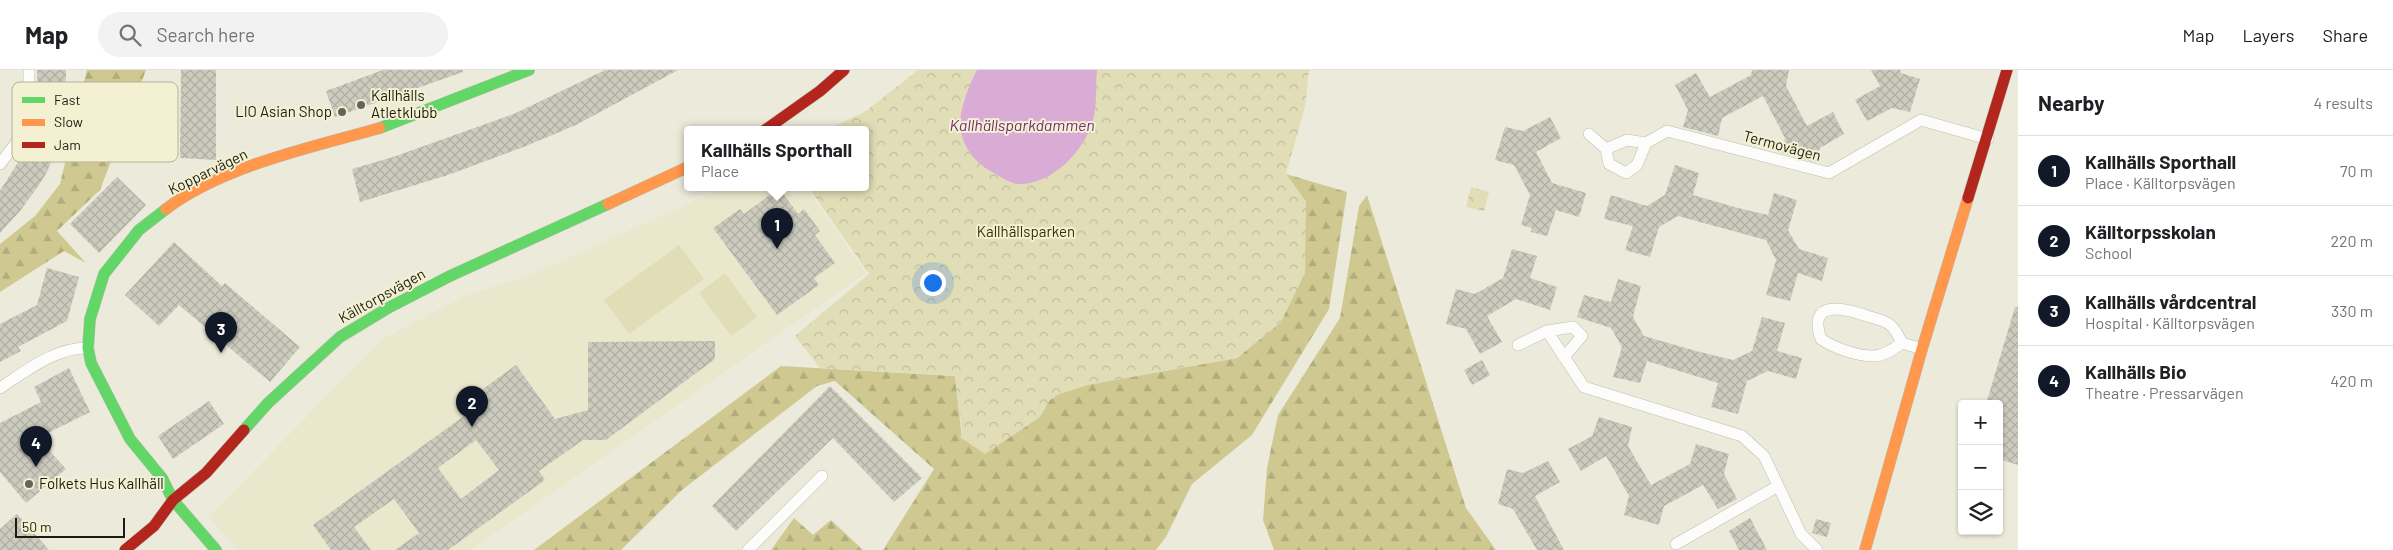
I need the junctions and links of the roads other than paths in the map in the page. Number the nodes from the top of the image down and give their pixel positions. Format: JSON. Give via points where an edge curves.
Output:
{"nodes":[{"id":1,"x":529,"y":70,"type":"edge"},
{"id":2,"x":844,"y":70,"type":"edge"},
{"id":3,"x":2007,"y":70,"type":"edge"},
{"id":4,"x":771,"y":126,"type":"edge"},
{"id":5,"x":1589,"y":134,"type":"dead end"},
{"id":6,"x":1988,"y":139,"type":"junction"},
{"id":7,"x":1646,"y":143,"type":"junction"},
{"id":8,"x":12,"y":148,"type":"edge"},
{"id":9,"x":1606,"y":149,"type":"junction"},
{"id":10,"x":0,"y":164,"type":"edge"},
{"id":11,"x":684,"y":170,"type":"edge"},
{"id":12,"x":1547,"y":331,"type":"junction"},
{"id":13,"x":1902,"y":344,"type":"junction"},
{"id":14,"x":1518,"y":345,"type":"dead end"},
{"id":15,"x":88,"y":348,"type":"junction"},
{"id":16,"x":1922,"y":349,"type":"junction"},
{"id":17,"x":1564,"y":357,"type":"junction"},
{"id":18,"x":0,"y":388,"type":"edge"},
{"id":19,"x":822,"y":476,"type":"dead end"},
{"id":20,"x":1778,"y":486,"type":"junction"},
{"id":21,"x":173,"y":500,"type":"junction"},
{"id":22,"x":1676,"y":544,"type":"dead end"},
{"id":23,"x":125,"y":550,"type":"edge"},
{"id":24,"x":216,"y":550,"type":"edge"},
{"id":25,"x":748,"y":550,"type":"edge"},
{"id":26,"x":1817,"y":550,"type":"edge"},
{"id":27,"x":1865,"y":550,"type":"edge"}],
"edges":[{"from":1,"to":15,"type":"street","name":"Kopparvägen","via":[[383,127],[289,153],[226,177],[176,202],[139,230],[104,274],[90,319]]},
{"from":2,"to":4,"type":"street"},
{"from":3,"to":6,"type":"street"},
{"from":5,"to":9,"type":"street"},
{"from":6,"to":7,"type":"street","name":"Termovägen","via":[[1921,120],[1829,173],[1668,131]]},
{"from":6,"to":16,"type":"street"},
{"from":7,"to":9,"type":"street","via":[[1627,140]]},
{"from":7,"to":9,"type":"street","via":[[1637,165],[1626,173],[1609,164]]},
{"from":8,"to":10,"type":"street"},
{"from":11,"to":21,"type":"street","name":"Källtorpsvägen","via":[[450,276],[340,337],[268,403],[206,473]]},
{"from":12,"to":14,"type":"street"},
{"from":12,"to":17,"type":"street"},
{"from":12,"to":17,"type":"street","via":[[1572,327],[1582,336]]},
{"from":13,"to":13,"type":"street","via":[[1890,324],[1844,308],[1826,312],[1817,324],[1821,339],[1829,345],[1864,354],[1880,355]]},
{"from":13,"to":16,"type":"street"},
{"from":15,"to":18,"type":"street","via":[[75,348],[50,356]]},
{"from":15,"to":21,"type":"street","name":"Kopparvägen","via":[[91,363],[130,439],[162,478]]},
{"from":16,"to":27,"type":"street"},
{"from":17,"to":20,"type":"street","via":[[1584,387],[1742,436],[1764,456]]},
{"from":19,"to":25,"type":"street"},
{"from":20,"to":22,"type":"street"},
{"from":20,"to":26,"type":"street","via":[[1801,534]]},
{"from":21,"to":23,"type":"street","name":"Källtorpsvägen","via":[[154,526]]},
{"from":21,"to":24,"type":"street","name":"Kopparvägen"}]}
